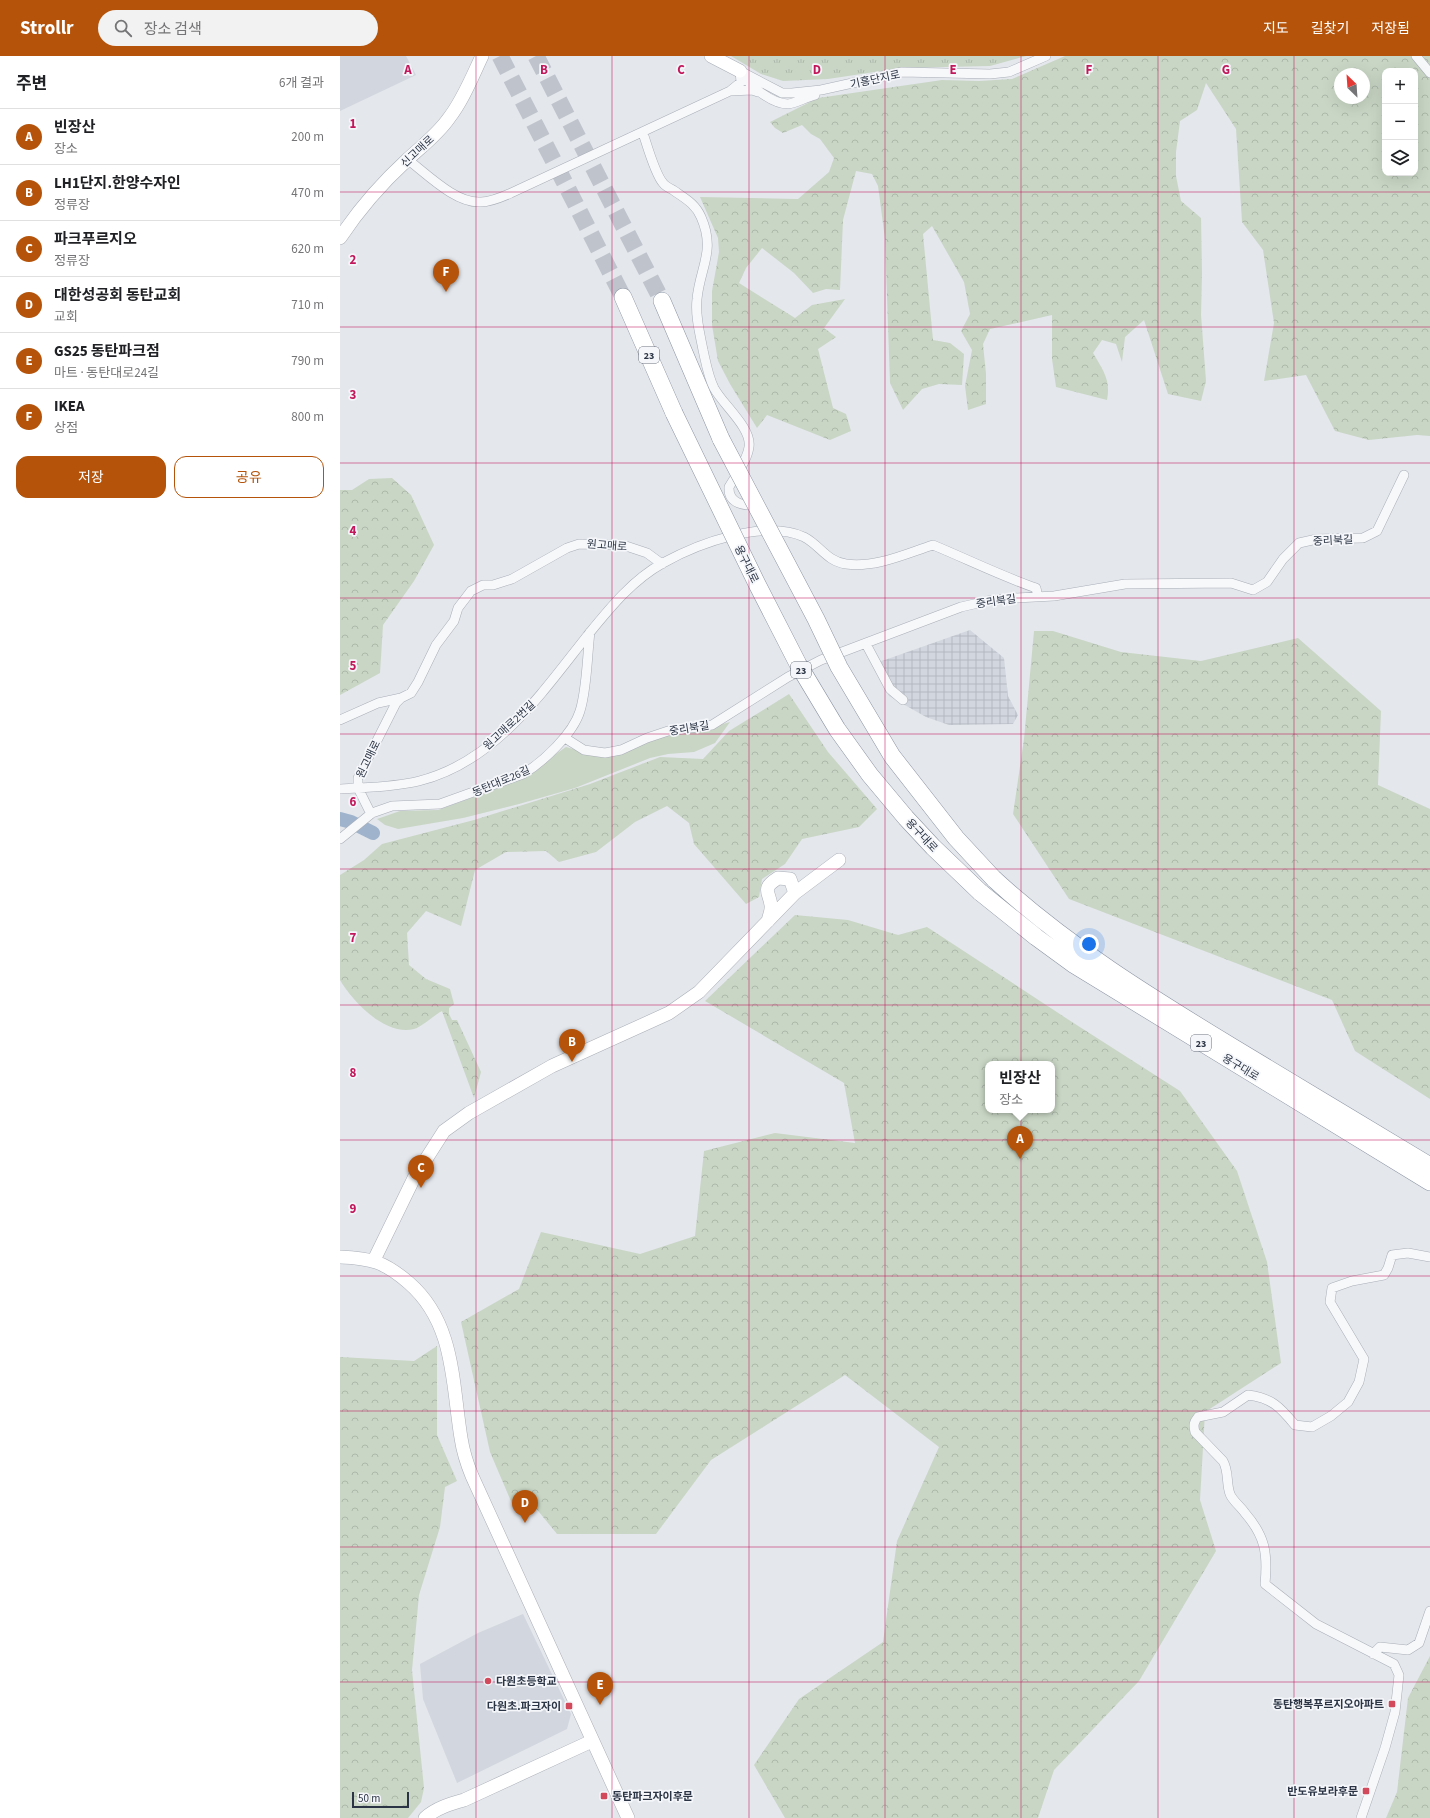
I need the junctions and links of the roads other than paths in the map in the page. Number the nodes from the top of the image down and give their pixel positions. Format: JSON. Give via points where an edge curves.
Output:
{"nodes":[{"id":1,"x":482,"y":56,"type":"edge"},
{"id":2,"x":710,"y":56,"type":"edge"},
{"id":3,"x":1046,"y":56,"type":"edge"},
{"id":4,"x":1416,"y":56,"type":"edge"},
{"id":5,"x":740,"y":71,"type":"junction"},
{"id":6,"x":1430,"y":73,"type":"edge"},
{"id":7,"x":821,"y":90,"type":"junction"},
{"id":8,"x":730,"y":91,"type":"junction"},
{"id":9,"x":760,"y":93,"type":"junction"},
{"id":10,"x":643,"y":133,"type":"junction"},
{"id":11,"x":407,"y":159,"type":"junction"},
{"id":12,"x":340,"y":238,"type":"edge"},
{"id":13,"x":624,"y":297,"type":"tunnel mouth"},
{"id":14,"x":662,"y":301,"type":"tunnel mouth"},
{"id":15,"x":1404,"y":475,"type":"dead end"},
{"id":16,"x":765,"y":530,"type":"junction"},
{"id":17,"x":662,"y":564,"type":"junction"},
{"id":18,"x":1038,"y":597,"type":"junction"},
{"id":19,"x":590,"y":632,"type":"junction"},
{"id":20,"x":866,"y":644,"type":"junction"},
{"id":21,"x":401,"y":698,"type":"junction"},
{"id":22,"x":903,"y":700,"type":"dead end"},
{"id":23,"x":340,"y":720,"type":"edge"},
{"id":24,"x":564,"y":738,"type":"junction"},
{"id":25,"x":358,"y":788,"type":"junction"},
{"id":26,"x":340,"y":789,"type":"edge"},
{"id":27,"x":369,"y":816,"type":"junction"},
{"id":28,"x":342,"y":838,"type":"edge"},
{"id":29,"x":839,"y":860,"type":"dead end"},
{"id":30,"x":795,"y":892,"type":"junction"},
{"id":31,"x":768,"y":921,"type":"junction"},
{"id":32,"x":1430,"y":1166,"type":"edge"},
{"id":33,"x":1430,"y":1182,"type":"edge"},
{"id":34,"x":340,"y":1257,"type":"edge"},
{"id":35,"x":1430,"y":1257,"type":"edge"},
{"id":36,"x":374,"y":1260,"type":"junction"},
{"id":37,"x":1430,"y":1611,"type":"edge"},
{"id":38,"x":1373,"y":1654,"type":"junction"},
{"id":39,"x":592,"y":1741,"type":"junction"},
{"id":40,"x":425,"y":1818,"type":"edge"},
{"id":41,"x":628,"y":1818,"type":"edge"},
{"id":42,"x":1361,"y":1818,"type":"edge"}],
"edges":[{"from":1,"to":11,"type":"street","name":"신고매로","via":[[450,118]]},
{"from":2,"to":5,"type":"street"},
{"from":3,"to":7,"type":"street","name":"기흥단지로","via":[[1009,72],[902,72]]},
{"from":4,"to":6,"type":"street"},
{"from":5,"to":7,"type":"street","via":[[782,93]]},
{"from":5,"to":8,"type":"street","via":[[740,82]]},
{"from":5,"to":9,"type":"street","via":[[748,83]]},
{"from":7,"to":9,"type":"street","via":[[787,104]]},
{"from":8,"to":9,"type":"street","via":[[752,90]]},
{"from":8,"to":10,"type":"street"},
{"from":10,"to":11,"type":"street","via":[[511,193],[481,202],[466,200],[452,194]]},
{"from":10,"to":16,"type":"street","via":[[663,184],[690,201],[704,227],[708,256],[696,308],[703,349],[712,383],[742,425],[749,444],[729,492],[731,498],[742,505],[763,505],[770,518]]},
{"from":11,"to":12,"type":"street","name":"신고매로","via":[[375,192]]},
{"from":13,"to":33,"type":"highway","name":"용구대로","number":"23","bridge":true,"via":[[674,413],[791,651],[836,729],[870,775],[933,848],[980,892],[1073,964]]},
{"from":14,"to":32,"type":"highway","name":"용구대로","number":"23","bridge":true,"via":[[721,439],[839,667],[892,756],[956,838],[994,879],[1022,904],[1141,992]]},
{"from":15,"to":18,"type":"street","name":"중리북길","via":[[1377,531],[1363,538],[1317,539],[1299,543],[1283,559],[1267,582],[1253,590],[1231,583],[1125,584]]},
{"from":16,"to":17,"type":"street","via":[[702,545]]},
{"from":16,"to":18,"type":"street","via":[[791,532],[806,538],[832,560],[849,564],[882,562],[933,545],[996,574],[1036,588]]},
{"from":17,"to":19,"type":"street","name":"원고매로2번길","via":[[620,596]]},
{"from":17,"to":21,"type":"street","name":"원고매로","via":[[647,553],[624,545],[579,544],[567,548],[512,580],[483,585],[471,591],[458,608],[454,621],[436,645],[415,688]]},
{"from":18,"to":20,"type":"street","name":"중리북길","via":[[1014,598],[961,607]]},
{"from":19,"to":24,"type":"street","name":"동탄대로26길","via":[[580,712]]},
{"from":19,"to":25,"type":"street","name":"원고매로2번길","via":[[528,709],[494,742],[466,762],[420,781]]},
{"from":20,"to":22,"type":"street","via":[[890,688]]},
{"from":20,"to":24,"type":"street","name":"중리북길","via":[[821,660],[788,677],[712,725],[668,731],[621,750],[605,753],[584,750]]},
{"from":21,"to":23,"type":"street","via":[[378,703]]},
{"from":21,"to":25,"type":"street","name":"원고매로","via":[[396,703],[358,778]]},
{"from":24,"to":27,"type":"street","name":"동탄대로26길","via":[[534,768],[523,774],[440,804],[392,806]]},
{"from":25,"to":26,"type":"street","name":"원고매로"},
{"from":25,"to":27,"type":"street"},
{"from":27,"to":28,"type":"street","name":"동탄대로26길"},
{"from":29,"to":30,"type":"street"},
{"from":30,"to":31,"type":"street"},
{"from":30,"to":31,"type":"street","via":[[790,879],[778,878],[770,882],[767,893],[771,905]]},
{"from":31,"to":36,"type":"street","via":[[699,992],[669,1013],[552,1066],[469,1113],[444,1131],[414,1178]]},
{"from":34,"to":36,"type":"street"},
{"from":35,"to":38,"type":"street","via":[[1408,1253],[1392,1255],[1384,1275],[1332,1288],[1330,1302],[1364,1359],[1359,1382],[1348,1402],[1331,1416],[1312,1427],[1295,1425],[1273,1402],[1263,1397],[1248,1395],[1223,1412],[1198,1417],[1194,1421],[1195,1432],[1227,1466],[1230,1494],[1258,1527],[1267,1567],[1265,1584],[1316,1624]]},
{"from":36,"to":39,"type":"street","via":[[401,1276],[415,1288],[428,1303],[441,1326],[448,1347],[461,1439],[472,1476]]},
{"from":37,"to":38,"type":"street","via":[[1418,1643],[1408,1650],[1380,1647]]},
{"from":38,"to":42,"type":"street","via":[[1394,1664],[1399,1675],[1394,1712],[1385,1748]]},
{"from":39,"to":40,"type":"street","via":[[464,1800],[444,1806]]},
{"from":39,"to":41,"type":"street"}]}
